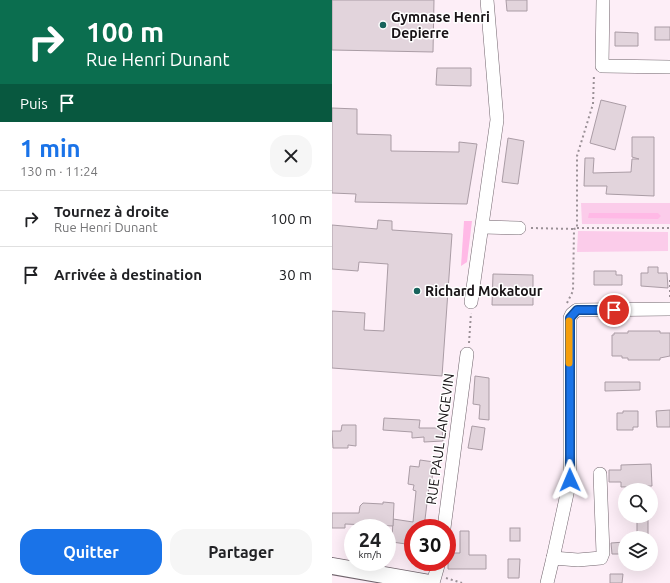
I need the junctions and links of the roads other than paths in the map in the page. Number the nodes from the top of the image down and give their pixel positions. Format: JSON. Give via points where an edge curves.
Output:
{"nodes":[{"id":1,"x":487,"y":0,"type":"edge"},
{"id":2,"x":603,"y":0,"type":"edge"},
{"id":3,"x":670,"y":67,"type":"edge"},
{"id":4,"x":483,"y":227,"type":"junction"},
{"id":5,"x":519,"y":228,"type":"road end"},
{"id":6,"x":471,"y":302,"type":"road end"},
{"id":7,"x":670,"y":309,"type":"edge"},
{"id":8,"x":467,"y":354,"type":"road end"},
{"id":9,"x":600,"y":474,"type":"dead end"},
{"id":10,"x":445,"y":519,"type":"edge"},
{"id":11,"x":553,"y":558,"type":"junction"},
{"id":12,"x":332,"y":566,"type":"edge"},
{"id":13,"x":436,"y":571,"type":"edge"},
{"id":14,"x":429,"y":583,"type":"edge"},
{"id":15,"x":433,"y":583,"type":"edge"},
{"id":16,"x":547,"y":583,"type":"edge"}],
"edges":[{"from":1,"to":4,"type":"street","via":[[496,120]]},
{"from":2,"to":3,"type":"street","via":[[602,66]]},
{"from":4,"to":5,"type":"street"},
{"from":4,"to":6,"type":"street"},
{"from":7,"to":11,"type":"street","via":[[577,310],[570,318],[570,480]]},
{"from":8,"to":10,"type":"street","name":"RUE PAUL LANGEVIN"},
{"from":9,"to":11,"type":"street","via":[[603,553],[601,558]]},
{"from":11,"to":16,"type":"street"},
{"from":12,"to":14,"type":"main road"},
{"from":13,"to":15,"type":"street"}]}
